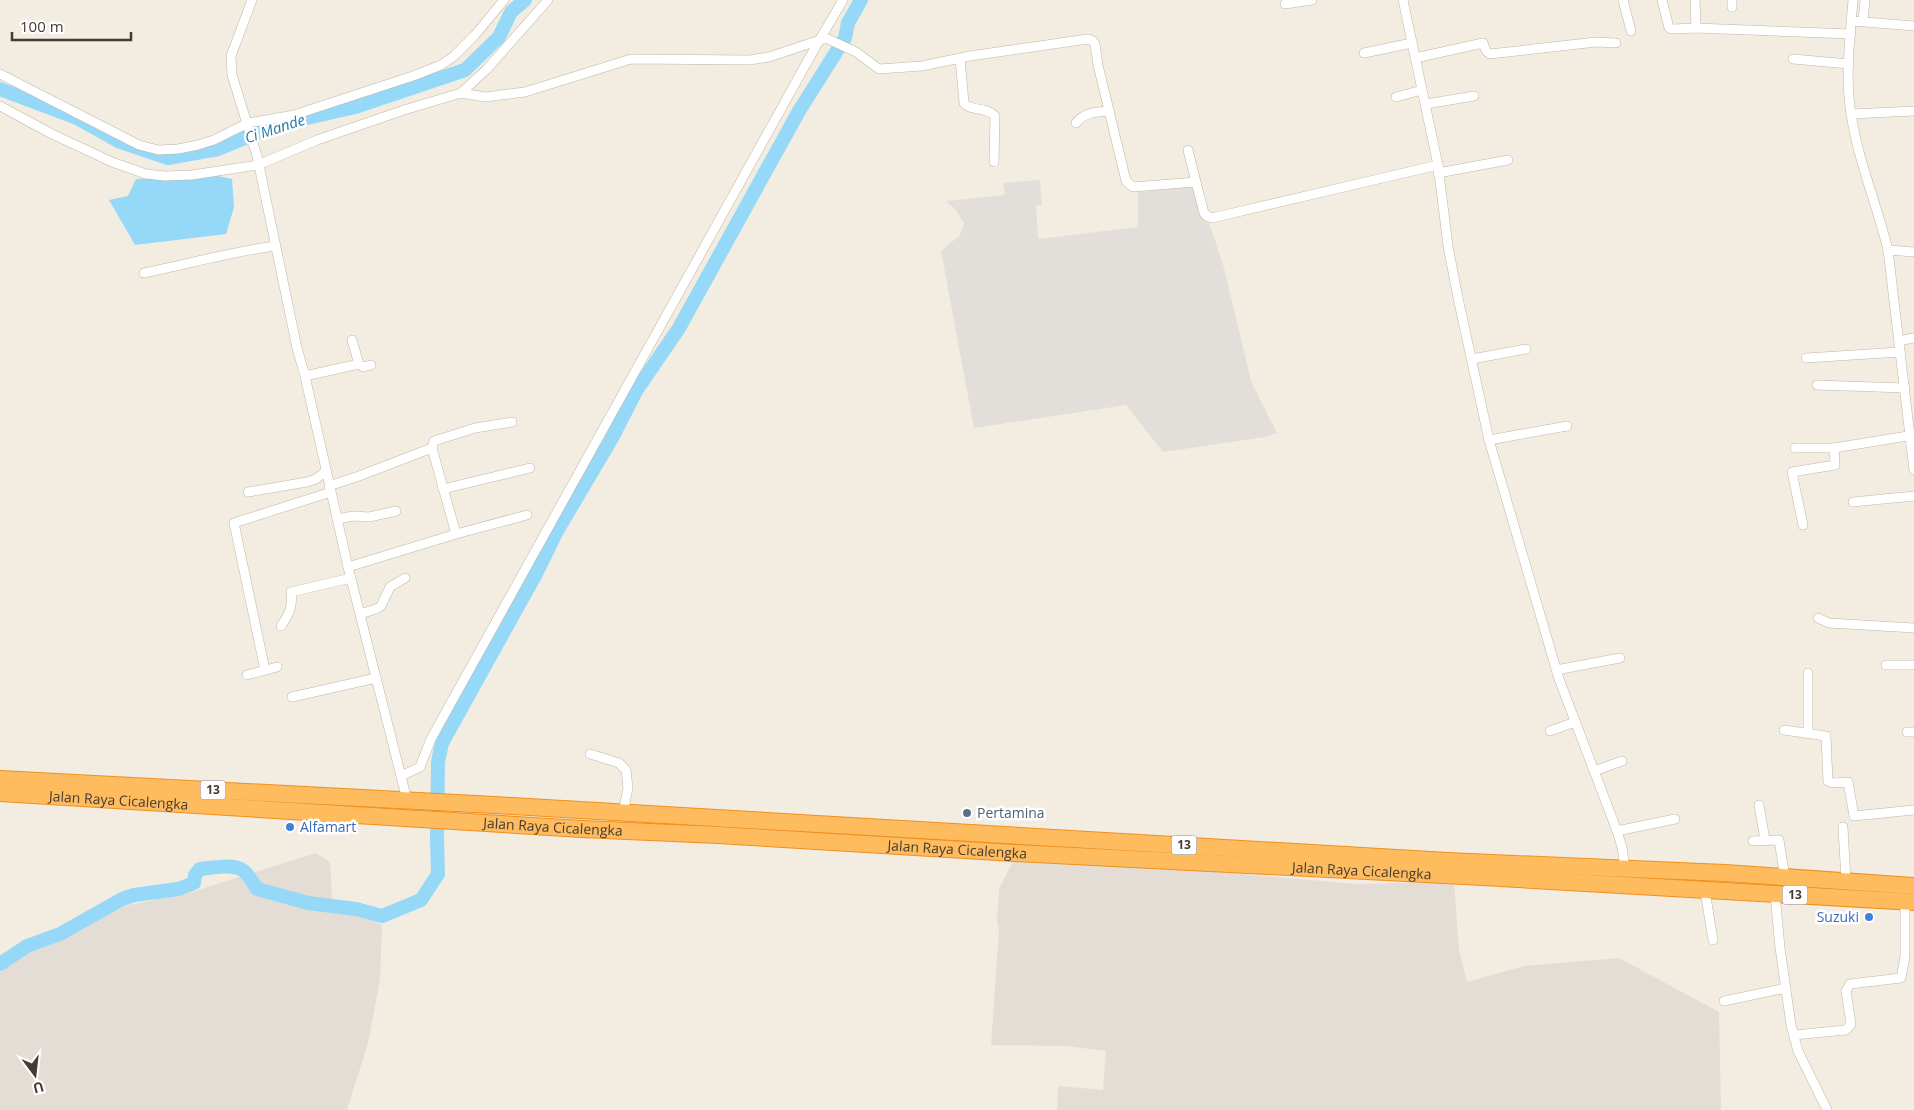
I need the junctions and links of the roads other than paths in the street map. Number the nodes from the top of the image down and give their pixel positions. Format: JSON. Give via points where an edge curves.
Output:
{"nodes":[{"id":1,"x":252,"y":0,"type":"edge"},
{"id":2,"x":504,"y":0,"type":"edge"},
{"id":3,"x":548,"y":0,"type":"edge"},
{"id":4,"x":843,"y":0,"type":"edge"},
{"id":5,"x":1312,"y":0,"type":"edge"},
{"id":6,"x":1403,"y":0,"type":"edge"},
{"id":7,"x":1623,"y":0,"type":"edge"},
{"id":8,"x":1662,"y":0,"type":"edge"},
{"id":9,"x":1695,"y":0,"type":"edge"},
{"id":10,"x":1854,"y":0,"type":"edge"},
{"id":11,"x":1865,"y":0,"type":"edge"},
{"id":12,"x":1285,"y":4,"type":"dead end"},
{"id":13,"x":1852,"y":21,"type":"junction"},
{"id":14,"x":1863,"y":21,"type":"junction"},
{"id":15,"x":1914,"y":26,"type":"edge"},
{"id":16,"x":1696,"y":28,"type":"junction"},
{"id":17,"x":1631,"y":31,"type":"dead end"},
{"id":18,"x":1850,"y":34,"type":"junction"},
{"id":19,"x":824,"y":39,"type":"junction"},
{"id":20,"x":1616,"y":43,"type":"dead end"},
{"id":21,"x":1412,"y":44,"type":"junction"},
{"id":22,"x":1364,"y":53,"type":"dead end"},
{"id":23,"x":960,"y":58,"type":"junction"},
{"id":24,"x":1415,"y":58,"type":"junction"},
{"id":25,"x":1793,"y":59,"type":"dead end"},
{"id":26,"x":1849,"y":64,"type":"junction"},
{"id":27,"x":0,"y":74,"type":"edge"},
{"id":28,"x":1422,"y":90,"type":"junction"},
{"id":29,"x":461,"y":93,"type":"junction"},
{"id":30,"x":1474,"y":96,"type":"dead end"},
{"id":31,"x":1396,"y":98,"type":"dead end"},
{"id":32,"x":1426,"y":104,"type":"junction"},
{"id":33,"x":0,"y":106,"type":"edge"},
{"id":34,"x":1109,"y":111,"type":"junction"},
{"id":35,"x":1914,"y":111,"type":"edge"},
{"id":36,"x":1851,"y":114,"type":"junction"},
{"id":37,"x":1076,"y":123,"type":"dead end"},
{"id":38,"x":248,"y":124,"type":"junction"},
{"id":39,"x":1188,"y":150,"type":"dead end"},
{"id":40,"x":1508,"y":160,"type":"dead end"},
{"id":41,"x":258,"y":161,"type":"junction"},
{"id":42,"x":994,"y":162,"type":"dead end"},
{"id":43,"x":1438,"y":169,"type":"junction"},
{"id":44,"x":1196,"y":182,"type":"junction"},
{"id":45,"x":275,"y":246,"type":"junction"},
{"id":46,"x":1888,"y":250,"type":"junction"},
{"id":47,"x":1914,"y":252,"type":"edge"},
{"id":48,"x":144,"y":273,"type":"dead end"},
{"id":49,"x":1914,"y":338,"type":"edge"},
{"id":50,"x":352,"y":340,"type":"dead end"},
{"id":51,"x":1899,"y":341,"type":"junction"},
{"id":52,"x":1526,"y":349,"type":"dead end"},
{"id":53,"x":1900,"y":352,"type":"junction"},
{"id":54,"x":1806,"y":358,"type":"dead end"},
{"id":55,"x":1472,"y":359,"type":"junction"},
{"id":56,"x":359,"y":364,"type":"junction"},
{"id":57,"x":371,"y":365,"type":"dead end"},
{"id":58,"x":305,"y":376,"type":"junction"},
{"id":59,"x":1908,"y":384,"type":"edge"},
{"id":60,"x":1817,"y":385,"type":"dead end"},
{"id":61,"x":512,"y":422,"type":"dead end"},
{"id":62,"x":1567,"y":426,"type":"dead end"},
{"id":63,"x":1912,"y":435,"type":"edge"},
{"id":64,"x":1489,"y":440,"type":"junction"},
{"id":65,"x":432,"y":448,"type":"junction"},
{"id":66,"x":1795,"y":448,"type":"dead end"},
{"id":67,"x":1834,"y":448,"type":"junction"},
{"id":68,"x":530,"y":468,"type":"dead end"},
{"id":69,"x":1914,"y":470,"type":"edge"},
{"id":70,"x":326,"y":471,"type":"junction"},
{"id":71,"x":330,"y":489,"type":"junction"},
{"id":72,"x":443,"y":489,"type":"junction"},
{"id":73,"x":248,"y":492,"type":"dead end"},
{"id":74,"x":1914,"y":496,"type":"edge"},
{"id":75,"x":1853,"y":502,"type":"dead end"},
{"id":76,"x":396,"y":511,"type":"dead end"},
{"id":77,"x":527,"y":515,"type":"dead end"},
{"id":78,"x":337,"y":519,"type":"junction"},
{"id":79,"x":1803,"y":525,"type":"dead end"},
{"id":80,"x":456,"y":534,"type":"junction"},
{"id":81,"x":348,"y":567,"type":"junction"},
{"id":82,"x":351,"y":578,"type":"junction"},
{"id":83,"x":406,"y":578,"type":"dead end"},
{"id":84,"x":360,"y":614,"type":"junction"},
{"id":85,"x":1818,"y":618,"type":"dead end"},
{"id":86,"x":282,"y":626,"type":"dead end"},
{"id":87,"x":1914,"y":628,"type":"edge"},
{"id":88,"x":1620,"y":658,"type":"dead end"},
{"id":89,"x":1886,"y":664,"type":"dead end"},
{"id":90,"x":1914,"y":664,"type":"edge"},
{"id":91,"x":277,"y":667,"type":"dead end"},
{"id":92,"x":265,"y":670,"type":"junction"},
{"id":93,"x":1556,"y":670,"type":"junction"},
{"id":94,"x":1808,"y":673,"type":"dead end"},
{"id":95,"x":247,"y":675,"type":"dead end"},
{"id":96,"x":376,"y":678,"type":"junction"},
{"id":97,"x":292,"y":697,"type":"dead end"},
{"id":98,"x":1575,"y":722,"type":"junction"},
{"id":99,"x":1784,"y":730,"type":"dead end"},
{"id":100,"x":1550,"y":731,"type":"dead end"},
{"id":101,"x":1808,"y":732,"type":"junction"},
{"id":102,"x":590,"y":754,"type":"dead end"},
{"id":103,"x":1622,"y":761,"type":"dead end"},
{"id":104,"x":1594,"y":771,"type":"junction"},
{"id":105,"x":401,"y":776,"type":"junction"},
{"id":106,"x":0,"y":779,"type":"edge"},
{"id":107,"x":0,"y":793,"type":"edge"},
{"id":108,"x":408,"y":800,"type":"junction"},
{"id":109,"x":1759,"y":805,"type":"dead end"},
{"id":110,"x":1914,"y":810,"type":"edge"},
{"id":111,"x":623,"y":813,"type":"junction"},
{"id":112,"x":1675,"y":819,"type":"dead end"},
{"id":113,"x":1843,"y":827,"type":"dead end"},
{"id":114,"x":1617,"y":831,"type":"junction"},
{"id":115,"x":1765,"y":840,"type":"junction"},
{"id":116,"x":1753,"y":841,"type":"dead end"},
{"id":117,"x":1625,"y":868,"type":"junction"},
{"id":118,"x":1725,"y":873,"type":"junction"},
{"id":119,"x":1785,"y":878,"type":"junction"},
{"id":120,"x":1846,"y":881,"type":"junction"},
{"id":121,"x":1914,"y":886,"type":"edge"},
{"id":122,"x":1705,"y":890,"type":"junction"},
{"id":123,"x":1724,"y":892,"type":"junction"},
{"id":124,"x":1775,"y":894,"type":"junction"},
{"id":125,"x":1909,"y":902,"type":"edge"},
{"id":126,"x":1713,"y":940,"type":"dead end"},
{"id":127,"x":1910,"y":956,"type":"edge"},
{"id":128,"x":1786,"y":988,"type":"junction"},
{"id":129,"x":1724,"y":1001,"type":"dead end"},
{"id":130,"x":1794,"y":1035,"type":"junction"},
{"id":131,"x":1827,"y":1110,"type":"edge"}],
"edges":[{"from":1,"to":38,"type":"street","via":[[231,56],[232,75]]},
{"from":2,"to":38,"type":"street","via":[[475,35],[441,65],[294,115]]},
{"from":3,"to":29,"type":"street","via":[[487,69]]},
{"from":4,"to":19,"type":"street"},
{"from":5,"to":12,"type":"street"},
{"from":6,"to":21,"type":"street"},
{"from":7,"to":17,"type":"street"},
{"from":8,"to":16,"type":"street","via":[[1669,28]]},
{"from":9,"to":16,"type":"street"},
{"from":10,"to":13,"type":"street"},
{"from":11,"to":14,"type":"street"},
{"from":13,"to":14,"type":"street"},
{"from":13,"to":18,"type":"street"},
{"from":14,"to":15,"type":"street"},
{"from":16,"to":18,"type":"street"},
{"from":18,"to":26,"type":"street"},
{"from":19,"to":23,"type":"street","via":[[860,54],[879,69],[922,66]]},
{"from":19,"to":29,"type":"street","via":[[769,58],[630,59],[525,92],[485,96]]},
{"from":19,"to":105,"type":"street","via":[[442,719],[421,766]]},
{"from":20,"to":24,"type":"street","via":[[1596,42],[1490,54],[1483,43]]},
{"from":21,"to":22,"type":"street"},
{"from":21,"to":24,"type":"street"},
{"from":23,"to":34,"type":"street","via":[[1088,39],[1093,41]]},
{"from":23,"to":42,"type":"street","via":[[964,103],[969,108],[986,110],[995,116]]},
{"from":24,"to":28,"type":"street"},
{"from":25,"to":26,"type":"street"},
{"from":26,"to":36,"type":"street"},
{"from":27,"to":38,"type":"street","via":[[139,145],[158,150],[198,145]]},
{"from":28,"to":31,"type":"street"},
{"from":28,"to":32,"type":"street"},
{"from":29,"to":41,"type":"street"},
{"from":30,"to":32,"type":"street"},
{"from":32,"to":43,"type":"street"},
{"from":33,"to":41,"type":"street","via":[[77,146],[146,174],[192,175]]},
{"from":34,"to":37,"type":"street","via":[[1093,112]]},
{"from":34,"to":44,"type":"street","via":[[1124,176],[1129,184],[1133,187]]},
{"from":35,"to":36,"type":"street"},
{"from":36,"to":46,"type":"street"},
{"from":38,"to":41,"type":"street"},
{"from":39,"to":44,"type":"street"},
{"from":40,"to":43,"type":"street"},
{"from":41,"to":45,"type":"street"},
{"from":43,"to":44,"type":"street","via":[[1212,218],[1204,213]]},
{"from":43,"to":55,"type":"street","via":[[1448,246]]},
{"from":45,"to":48,"type":"street"},
{"from":45,"to":58,"type":"street"},
{"from":46,"to":47,"type":"street"},
{"from":46,"to":51,"type":"street"},
{"from":49,"to":51,"type":"street"},
{"from":50,"to":56,"type":"street"},
{"from":51,"to":53,"type":"street"},
{"from":52,"to":55,"type":"street"},
{"from":53,"to":54,"type":"street"},
{"from":53,"to":59,"type":"street"},
{"from":55,"to":64,"type":"street"},
{"from":56,"to":57,"type":"street","via":[[363,367]]},
{"from":56,"to":58,"type":"street"},
{"from":58,"to":70,"type":"street"},
{"from":59,"to":60,"type":"street"},
{"from":59,"to":63,"type":"street"},
{"from":61,"to":65,"type":"street","via":[[435,439]]},
{"from":62,"to":64,"type":"street"},
{"from":63,"to":67,"type":"street"},
{"from":63,"to":69,"type":"street"},
{"from":64,"to":93,"type":"street"},
{"from":65,"to":71,"type":"street"},
{"from":65,"to":72,"type":"street"},
{"from":66,"to":67,"type":"street"},
{"from":67,"to":79,"type":"street","via":[[1835,465],[1792,472]]},
{"from":68,"to":72,"type":"street"},
{"from":70,"to":71,"type":"street"},
{"from":70,"to":73,"type":"street","via":[[307,482]]},
{"from":71,"to":78,"type":"street"},
{"from":71,"to":92,"type":"street","via":[[234,524]]},
{"from":72,"to":80,"type":"street"},
{"from":74,"to":75,"type":"street"},
{"from":76,"to":78,"type":"street"},
{"from":77,"to":80,"type":"street"},
{"from":78,"to":81,"type":"street"},
{"from":80,"to":81,"type":"street"},
{"from":81,"to":82,"type":"street"},
{"from":82,"to":84,"type":"street"},
{"from":82,"to":86,"type":"street","via":[[292,592],[289,616]]},
{"from":83,"to":84,"type":"street","via":[[390,587],[381,606]]},
{"from":84,"to":96,"type":"street"},
{"from":85,"to":87,"type":"street","via":[[1829,623]]},
{"from":88,"to":93,"type":"street"},
{"from":89,"to":90,"type":"street"},
{"from":91,"to":92,"type":"street"},
{"from":92,"to":95,"type":"street"},
{"from":93,"to":98,"type":"street"},
{"from":94,"to":101,"type":"street"},
{"from":96,"to":97,"type":"street"},
{"from":96,"to":105,"type":"street"},
{"from":98,"to":100,"type":"street"},
{"from":98,"to":104,"type":"street"},
{"from":99,"to":101,"type":"street"},
{"from":101,"to":110,"type":"street","via":[[1826,736],[1828,780],[1832,783],[1848,782],[1852,815]]},
{"from":102,"to":111,"type":"street","via":[[619,763],[626,770],[628,788]]},
{"from":103,"to":104,"type":"street"},
{"from":104,"to":114,"type":"street"},
{"from":105,"to":108,"type":"street"},
{"from":106,"to":108,"type":"highway","name":"Jalan Raya Cicalengka","number":"13"},
{"from":107,"to":122,"type":"highway","name":"Jalan Raya Cicalengka","number":"13","via":[[582,829]]},
{"from":108,"to":111,"type":"highway","name":"Jalan Raya Cicalengka","number":"13"},
{"from":109,"to":115,"type":"street"},
{"from":111,"to":117,"type":"highway","name":"Jalan Raya Cicalengka","number":"13","via":[[1447,861]]},
{"from":112,"to":114,"type":"street"},
{"from":113,"to":120,"type":"street"},
{"from":114,"to":117,"type":"street"},
{"from":115,"to":116,"type":"street"},
{"from":115,"to":119,"type":"street","via":[[1779,840]]},
{"from":117,"to":118,"type":"highway","name":"Jalan Raya Cicalengka","number":"13"},
{"from":118,"to":119,"type":"highway","name":"Jalan Raya Cicalengka","number":"13"},
{"from":118,"to":123,"type":"highway"},
{"from":119,"to":120,"type":"highway","name":"Jalan Raya Cicalengka","number":"13"},
{"from":120,"to":121,"type":"highway","name":"Jalan Raya Cicalengka","number":"13"},
{"from":122,"to":123,"type":"highway","name":"Jalan Raya Cicalengka","number":"13"},
{"from":122,"to":126,"type":"street"},
{"from":123,"to":124,"type":"highway","name":"Jalan Raya Cicalengka","number":"13"},
{"from":124,"to":125,"type":"highway","name":"Jalan Raya Cicalengka","number":"13"},
{"from":124,"to":128,"type":"street"},
{"from":125,"to":127,"type":"street"},
{"from":127,"to":130,"type":"street","via":[[1903,976],[1898,980],[1848,986],[1846,991],[1852,1024],[1846,1030]]},
{"from":128,"to":129,"type":"street"},
{"from":128,"to":130,"type":"street"},
{"from":130,"to":131,"type":"street","via":[[1798,1051]]}]}
